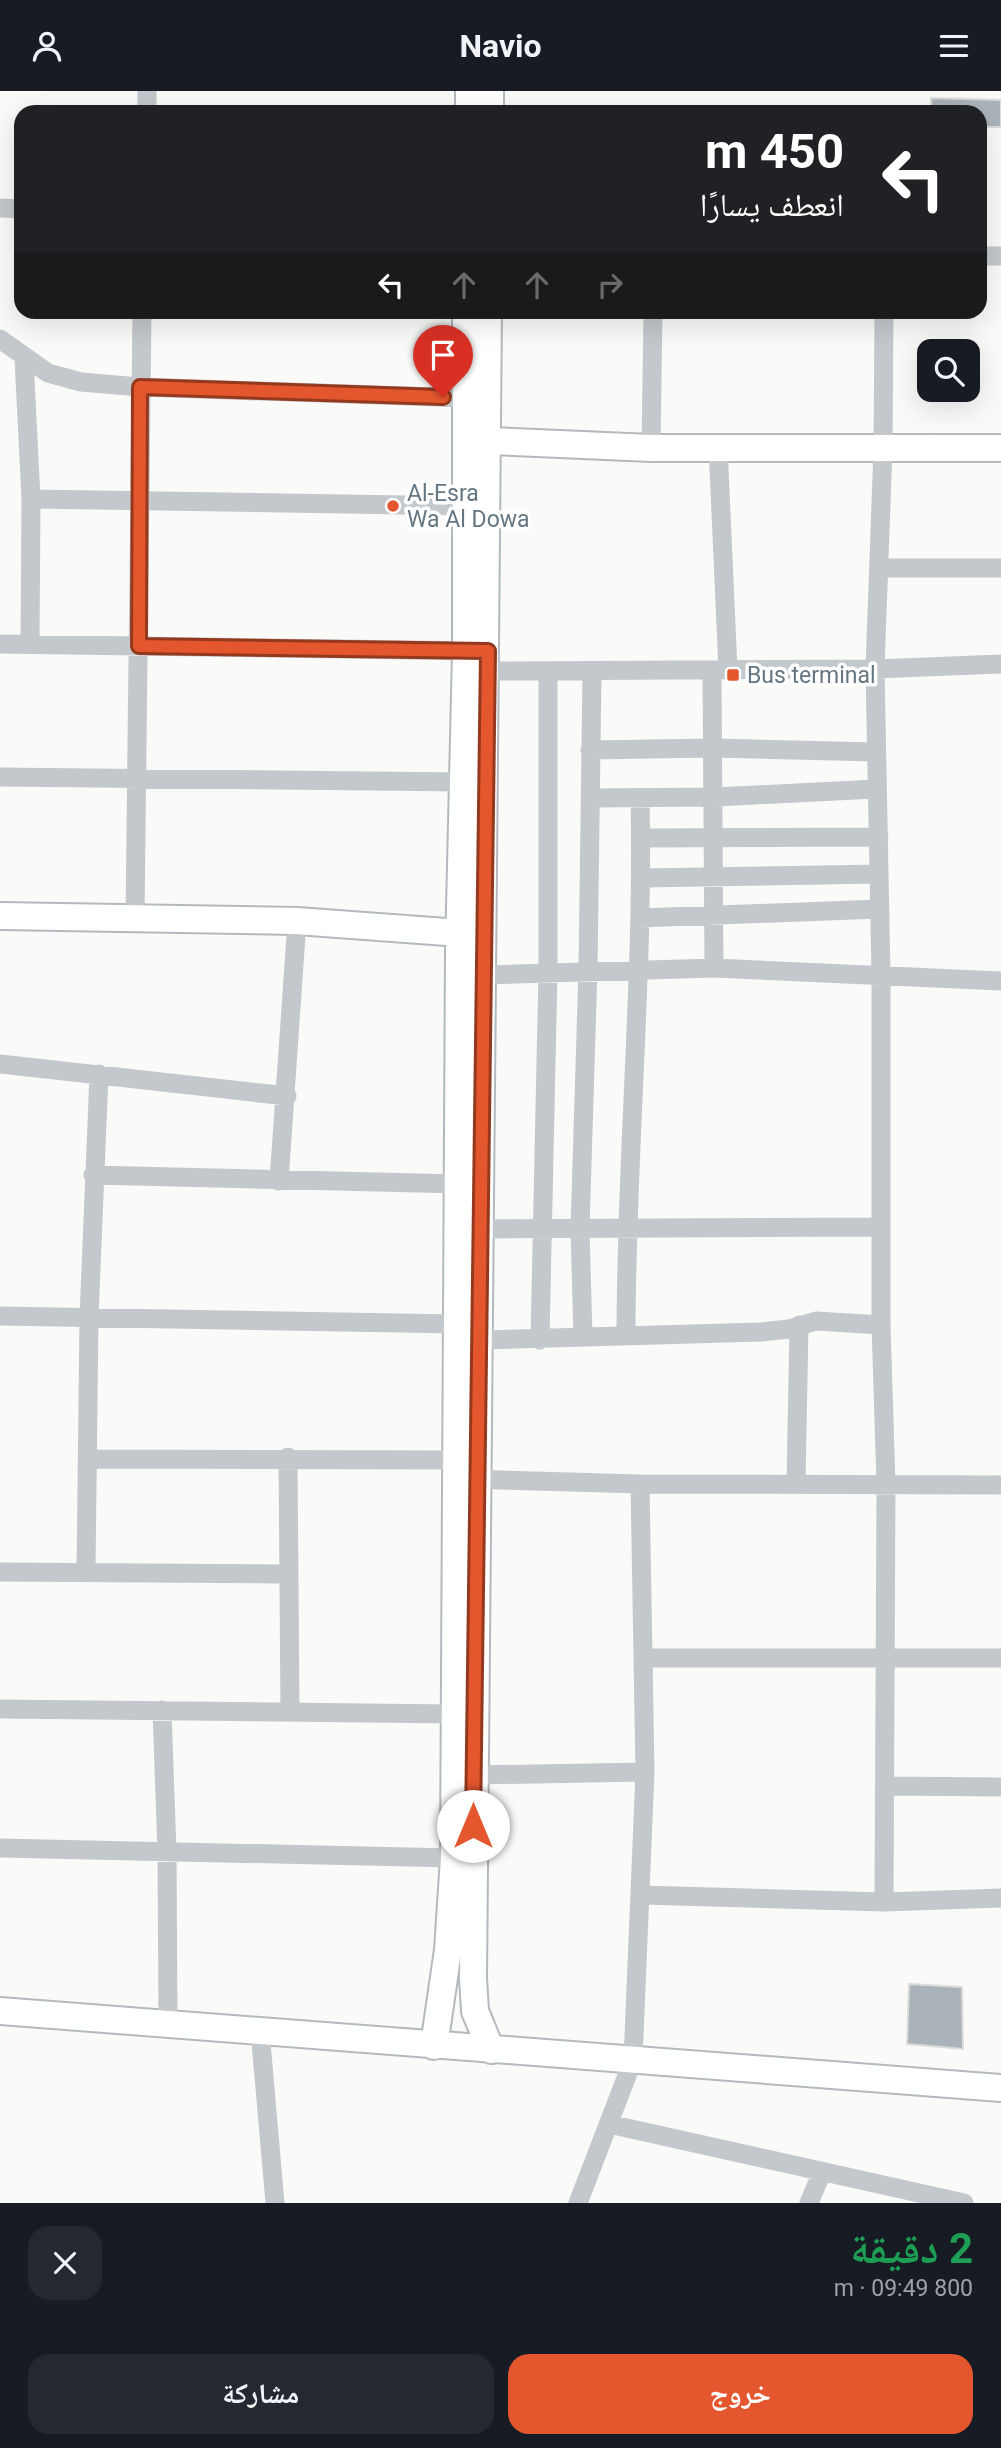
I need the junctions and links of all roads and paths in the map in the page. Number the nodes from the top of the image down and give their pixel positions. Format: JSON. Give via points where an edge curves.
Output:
{"nodes":[{"id":1,"x":142,"y":319,"type":"edge"},
{"id":2,"x":466,"y":319,"type":"edge"},
{"id":3,"x":487,"y":319,"type":"edge"},
{"id":4,"x":653,"y":319,"type":"edge"},
{"id":5,"x":884,"y":319,"type":"edge"},
{"id":6,"x":0,"y":339,"type":"edge"},
{"id":7,"x":24,"y":359,"type":"junction"},
{"id":8,"x":140,"y":387,"type":"junction"},
{"id":9,"x":465,"y":398,"type":"junction"},
{"id":10,"x":478,"y":440,"type":"junction"},
{"id":11,"x":718,"y":446,"type":"junction"},
{"id":12,"x":651,"y":448,"type":"junction"},
{"id":13,"x":883,"y":448,"type":"junction"},
{"id":14,"x":1001,"y":448,"type":"edge"},
{"id":15,"x":31,"y":499,"type":"junction"},
{"id":16,"x":142,"y":499,"type":"junction"},
{"id":17,"x":466,"y":506,"type":"junction"},
{"id":18,"x":1001,"y":568,"type":"edge"},
{"id":19,"x":878,"y":569,"type":"junction"},
{"id":20,"x":0,"y":644,"type":"edge"},
{"id":21,"x":30,"y":644,"type":"junction"},
{"id":22,"x":139,"y":646,"type":"junction"},
{"id":23,"x":480,"y":658,"type":"junction"},
{"id":24,"x":1001,"y":664,"type":"edge"},
{"id":25,"x":875,"y":669,"type":"junction"},
{"id":26,"x":720,"y":670,"type":"junction"},
{"id":27,"x":548,"y":671,"type":"junction"},
{"id":28,"x":592,"y":672,"type":"junction"},
{"id":29,"x":715,"y":748,"type":"junction"},
{"id":30,"x":590,"y":750,"type":"junction"},
{"id":31,"x":875,"y":752,"type":"junction"},
{"id":32,"x":0,"y":777,"type":"edge"},
{"id":33,"x":136,"y":779,"type":"junction"},
{"id":34,"x":463,"y":782,"type":"junction"},
{"id":35,"x":876,"y":789,"type":"junction"},
{"id":36,"x":590,"y":797,"type":"junction"},
{"id":37,"x":715,"y":797,"type":"junction"},
{"id":38,"x":640,"y":798,"type":"junction"},
{"id":39,"x":879,"y":837,"type":"junction"},
{"id":40,"x":641,"y":838,"type":"junction"},
{"id":41,"x":715,"y":838,"type":"junction"},
{"id":42,"x":879,"y":874,"type":"junction"},
{"id":43,"x":714,"y":877,"type":"junction"},
{"id":44,"x":642,"y":878,"type":"junction"},
{"id":45,"x":880,"y":909,"type":"junction"},
{"id":46,"x":714,"y":914,"type":"junction"},
{"id":47,"x":0,"y":916,"type":"edge"},
{"id":48,"x":135,"y":918,"type":"junction"},
{"id":49,"x":640,"y":918,"type":"junction"},
{"id":50,"x":297,"y":921,"type":"junction"},
{"id":51,"x":472,"y":953,"type":"junction"},
{"id":52,"x":639,"y":968,"type":"junction"},
{"id":53,"x":714,"y":968,"type":"junction"},
{"id":54,"x":588,"y":969,"type":"junction"},
{"id":55,"x":548,"y":971,"type":"junction"},
{"id":56,"x":881,"y":974,"type":"junction"},
{"id":57,"x":1001,"y":981,"type":"edge"},
{"id":58,"x":0,"y":1065,"type":"edge"},
{"id":59,"x":99,"y":1074,"type":"junction"},
{"id":60,"x":287,"y":1096,"type":"junction"},
{"id":61,"x":93,"y":1175,"type":"junction"},
{"id":62,"x":279,"y":1181,"type":"junction"},
{"id":63,"x":458,"y":1184,"type":"junction"},
{"id":64,"x":880,"y":1227,"type":"junction"},
{"id":65,"x":626,"y":1228,"type":"junction"},
{"id":66,"x":480,"y":1229,"type":"junction"},
{"id":67,"x":542,"y":1229,"type":"junction"},
{"id":68,"x":580,"y":1229,"type":"junction"},
{"id":69,"x":0,"y":1316,"type":"edge"},
{"id":70,"x":89,"y":1318,"type":"junction"},
{"id":71,"x":458,"y":1324,"type":"junction"},
{"id":72,"x":799,"y":1325,"type":"junction"},
{"id":73,"x":881,"y":1325,"type":"junction"},
{"id":74,"x":625,"y":1335,"type":"junction"},
{"id":75,"x":583,"y":1337,"type":"junction"},
{"id":76,"x":541,"y":1339,"type":"junction"},
{"id":77,"x":480,"y":1340,"type":"junction"},
{"id":78,"x":288,"y":1457,"type":"junction"},
{"id":79,"x":88,"y":1459,"type":"junction"},
{"id":80,"x":464,"y":1473,"type":"junction"},
{"id":81,"x":640,"y":1484,"type":"junction"},
{"id":82,"x":796,"y":1484,"type":"junction"},
{"id":83,"x":886,"y":1484,"type":"junction"},
{"id":84,"x":1001,"y":1485,"type":"edge"},
{"id":85,"x":86,"y":1571,"type":"junction"},
{"id":86,"x":0,"y":1572,"type":"edge"},
{"id":87,"x":289,"y":1574,"type":"junction"},
{"id":88,"x":886,"y":1656,"type":"junction"},
{"id":89,"x":644,"y":1658,"type":"junction"},
{"id":90,"x":1001,"y":1658,"type":"edge"},
{"id":91,"x":0,"y":1709,"type":"edge"},
{"id":92,"x":162,"y":1710,"type":"junction"},
{"id":93,"x":290,"y":1712,"type":"junction"},
{"id":94,"x":455,"y":1714,"type":"junction"},
{"id":95,"x":645,"y":1772,"type":"junction"},
{"id":96,"x":473,"y":1775,"type":"junction"},
{"id":97,"x":886,"y":1786,"type":"junction"},
{"id":98,"x":1001,"y":1787,"type":"edge"},
{"id":99,"x":0,"y":1848,"type":"edge"},
{"id":100,"x":167,"y":1852,"type":"junction"},
{"id":101,"x":454,"y":1859,"type":"junction"},
{"id":102,"x":642,"y":1895,"type":"junction"},
{"id":103,"x":1001,"y":1898,"type":"edge"},
{"id":104,"x":884,"y":1902,"type":"junction"},
{"id":105,"x":0,"y":2011,"type":"edge"},
{"id":106,"x":168,"y":2024,"type":"junction"},
{"id":107,"x":260,"y":2031,"type":"junction"},
{"id":108,"x":434,"y":2046,"type":"junction"},
{"id":109,"x":491,"y":2050,"type":"junction"},
{"id":110,"x":633,"y":2060,"type":"junction"},
{"id":111,"x":1001,"y":2088,"type":"edge"},
{"id":112,"x":608,"y":2124,"type":"junction"},
{"id":113,"x":822,"y":2172,"type":"junction"},
{"id":114,"x":275,"y":2203,"type":"edge"},
{"id":115,"x":578,"y":2203,"type":"edge"},
{"id":116,"x":809,"y":2203,"type":"edge"},
{"id":117,"x":964,"y":2203,"type":"edge"}],
"edges":[{"from":1,"to":8,"type":"street"},
{"from":2,"to":9,"type":"street"},
{"from":3,"to":10,"type":"street"},
{"from":4,"to":12,"type":"street"},
{"from":5,"to":13,"type":"street"},
{"from":6,"to":7,"type":"street"},
{"from":7,"to":8,"type":"street","via":[[48,373],[81,382]]},
{"from":7,"to":15,"type":"street"},
{"from":8,"to":9,"type":"street"},
{"from":8,"to":16,"type":"street"},
{"from":9,"to":10,"type":"street"},
{"from":10,"to":12,"type":"street"},
{"from":10,"to":17,"type":"street"},
{"from":10,"to":23,"type":"street"},
{"from":11,"to":12,"type":"street"},
{"from":11,"to":13,"type":"street"},
{"from":11,"to":26,"type":"street"},
{"from":13,"to":14,"type":"street"},
{"from":13,"to":19,"type":"street"},
{"from":15,"to":16,"type":"street"},
{"from":15,"to":21,"type":"street"},
{"from":16,"to":17,"type":"street"},
{"from":16,"to":22,"type":"street"},
{"from":17,"to":23,"type":"street"},
{"from":18,"to":19,"type":"street"},
{"from":19,"to":25,"type":"street"},
{"from":20,"to":21,"type":"street"},
{"from":21,"to":22,"type":"street"},
{"from":22,"to":23,"type":"street"},
{"from":22,"to":33,"type":"street"},
{"from":23,"to":27,"type":"street"},
{"from":23,"to":34,"type":"street"},
{"from":23,"to":51,"type":"street"},
{"from":24,"to":25,"type":"street"},
{"from":25,"to":26,"type":"street"},
{"from":25,"to":31,"type":"street"},
{"from":26,"to":28,"type":"street"},
{"from":26,"to":29,"type":"street"},
{"from":27,"to":28,"type":"street"},
{"from":27,"to":55,"type":"street"},
{"from":28,"to":30,"type":"street"},
{"from":29,"to":30,"type":"street"},
{"from":29,"to":31,"type":"street"},
{"from":29,"to":37,"type":"street"},
{"from":30,"to":36,"type":"street"},
{"from":31,"to":35,"type":"street"},
{"from":32,"to":33,"type":"street"},
{"from":33,"to":34,"type":"street"},
{"from":33,"to":48,"type":"street"},
{"from":34,"to":51,"type":"street"},
{"from":35,"to":37,"type":"street"},
{"from":35,"to":39,"type":"street"},
{"from":36,"to":38,"type":"street"},
{"from":36,"to":54,"type":"street"},
{"from":37,"to":38,"type":"street"},
{"from":37,"to":41,"type":"street"},
{"from":38,"to":40,"type":"street"},
{"from":39,"to":41,"type":"street"},
{"from":39,"to":42,"type":"street"},
{"from":40,"to":41,"type":"street"},
{"from":40,"to":44,"type":"street"},
{"from":41,"to":43,"type":"street"},
{"from":42,"to":43,"type":"street"},
{"from":42,"to":45,"type":"street"},
{"from":43,"to":44,"type":"street"},
{"from":43,"to":46,"type":"street"},
{"from":44,"to":49,"type":"street"},
{"from":45,"to":46,"type":"street"},
{"from":45,"to":56,"type":"street"},
{"from":46,"to":49,"type":"street"},
{"from":46,"to":53,"type":"street"},
{"from":47,"to":48,"type":"street"},
{"from":48,"to":50,"type":"street"},
{"from":49,"to":52,"type":"street"},
{"from":50,"to":51,"type":"street"},
{"from":50,"to":60,"type":"street"},
{"from":51,"to":55,"type":"street"},
{"from":51,"to":63,"type":"street"},
{"from":51,"to":66,"type":"street"},
{"from":52,"to":53,"type":"street"},
{"from":52,"to":54,"type":"street"},
{"from":52,"to":65,"type":"street"},
{"from":53,"to":56,"type":"street"},
{"from":54,"to":55,"type":"street"},
{"from":54,"to":68,"type":"street"},
{"from":55,"to":67,"type":"street"},
{"from":56,"to":57,"type":"street"},
{"from":56,"to":64,"type":"street"},
{"from":58,"to":59,"type":"street"},
{"from":59,"to":60,"type":"street"},
{"from":59,"to":61,"type":"street"},
{"from":60,"to":62,"type":"street"},
{"from":61,"to":62,"type":"street"},
{"from":61,"to":70,"type":"street"},
{"from":62,"to":63,"type":"street"},
{"from":63,"to":71,"type":"street"},
{"from":64,"to":65,"type":"street"},
{"from":64,"to":73,"type":"street"},
{"from":65,"to":68,"type":"street"},
{"from":65,"to":74,"type":"street"},
{"from":66,"to":67,"type":"street"},
{"from":66,"to":77,"type":"street"},
{"from":67,"to":68,"type":"street"},
{"from":67,"to":76,"type":"street"},
{"from":68,"to":75,"type":"street"},
{"from":69,"to":70,"type":"street"},
{"from":70,"to":71,"type":"street"},
{"from":70,"to":79,"type":"street"},
{"from":71,"to":80,"type":"street"},
{"from":72,"to":73,"type":"street","via":[[836,1320]]},
{"from":72,"to":74,"type":"street","via":[[761,1332]]},
{"from":72,"to":82,"type":"street"},
{"from":73,"to":83,"type":"street"},
{"from":74,"to":75,"type":"street"},
{"from":75,"to":76,"type":"street"},
{"from":76,"to":77,"type":"street"},
{"from":77,"to":80,"type":"street"},
{"from":78,"to":79,"type":"street"},
{"from":78,"to":80,"type":"street"},
{"from":78,"to":87,"type":"street"},
{"from":79,"to":85,"type":"street"},
{"from":80,"to":81,"type":"street"},
{"from":80,"to":94,"type":"street"},
{"from":80,"to":96,"type":"street"},
{"from":81,"to":82,"type":"street"},
{"from":81,"to":89,"type":"street"},
{"from":82,"to":83,"type":"street"},
{"from":83,"to":84,"type":"street"},
{"from":83,"to":88,"type":"street"},
{"from":85,"to":86,"type":"street"},
{"from":85,"to":87,"type":"street"},
{"from":87,"to":93,"type":"street"},
{"from":88,"to":89,"type":"street"},
{"from":88,"to":90,"type":"street"},
{"from":88,"to":97,"type":"street"},
{"from":89,"to":95,"type":"street"},
{"from":91,"to":92,"type":"street"},
{"from":92,"to":93,"type":"street"},
{"from":92,"to":100,"type":"street"},
{"from":93,"to":94,"type":"street"},
{"from":94,"to":101,"type":"street"},
{"from":95,"to":96,"type":"street"},
{"from":95,"to":102,"type":"street"},
{"from":96,"to":109,"type":"street","via":[[473,1999]]},
{"from":97,"to":98,"type":"street"},
{"from":97,"to":104,"type":"street"},
{"from":99,"to":100,"type":"street"},
{"from":100,"to":101,"type":"street"},
{"from":100,"to":106,"type":"street"},
{"from":101,"to":108,"type":"street","via":[[448,1950]]},
{"from":102,"to":104,"type":"street"},
{"from":102,"to":110,"type":"street"},
{"from":103,"to":104,"type":"street"},
{"from":105,"to":106,"type":"street"},
{"from":106,"to":107,"type":"street"},
{"from":107,"to":108,"type":"street"},
{"from":107,"to":114,"type":"street"},
{"from":108,"to":109,"type":"street"},
{"from":109,"to":110,"type":"street"},
{"from":110,"to":111,"type":"street"},
{"from":110,"to":112,"type":"street"},
{"from":112,"to":113,"type":"street"},
{"from":112,"to":115,"type":"street"},
{"from":113,"to":116,"type":"street"},
{"from":113,"to":117,"type":"street"}]}
